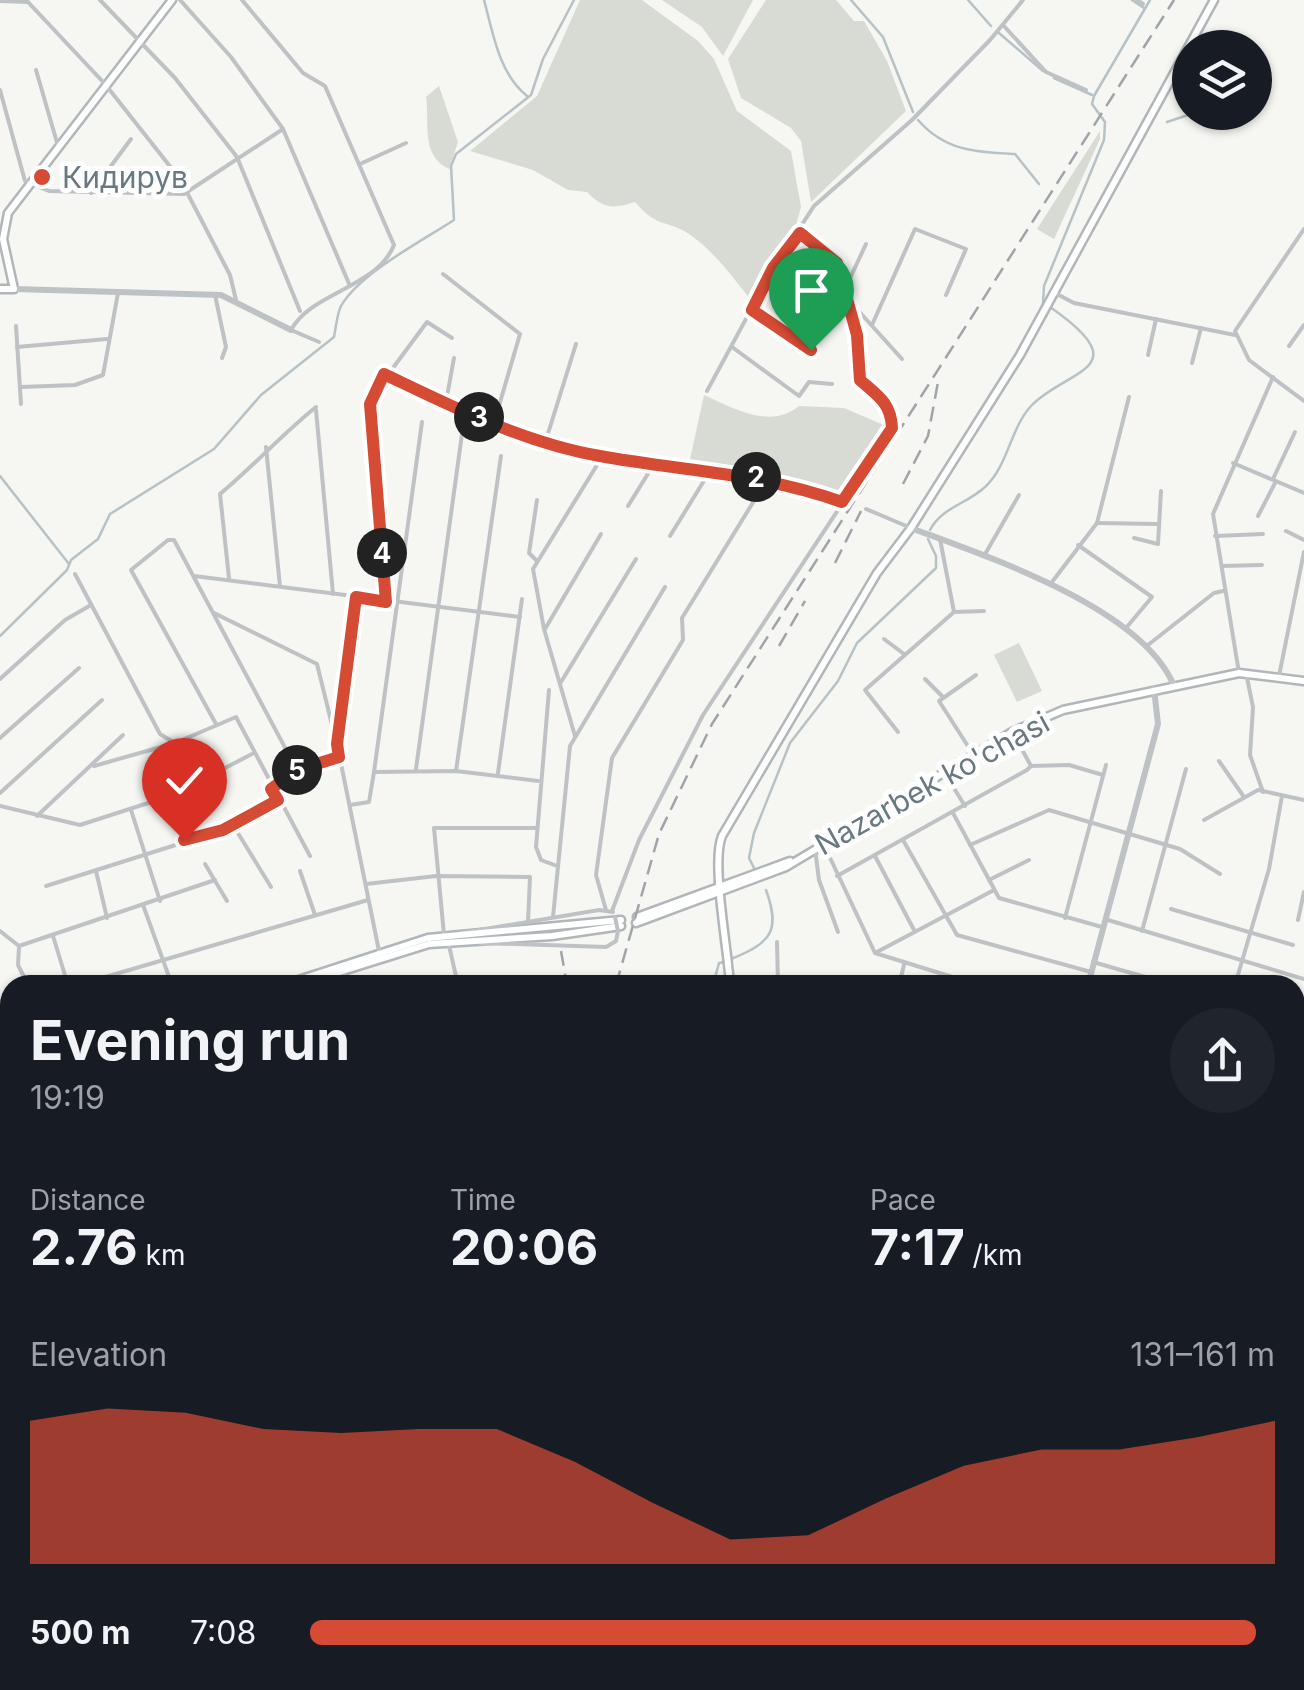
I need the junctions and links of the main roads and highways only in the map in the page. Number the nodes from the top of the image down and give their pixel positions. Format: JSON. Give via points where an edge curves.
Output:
{"nodes":[{"id":1,"x":172,"y":0,"type":"edge"},
{"id":2,"x":1214,"y":0,"type":"edge"},
{"id":3,"x":2,"y":247,"type":"edge"},
{"id":4,"x":0,"y":289,"type":"edge"},
{"id":5,"x":1304,"y":681,"type":"edge"},
{"id":6,"x":722,"y":891,"type":"junction"},
{"id":7,"x":615,"y":919,"type":"road end"},
{"id":8,"x":636,"y":920,"type":"dead end"},
{"id":9,"x":451,"y":938,"type":"junction"},
{"id":10,"x":341,"y":968,"type":"junction"},
{"id":11,"x":317,"y":975,"type":"edge"},
{"id":12,"x":323,"y":975,"type":"edge"},
{"id":13,"x":729,"y":975,"type":"edge"}],
"edges":[{"from":1,"to":3,"type":"main road","via":[[8,213]]},
{"from":2,"to":6,"type":"main road","via":[[1045,311],[877,573],[722,836],[716,857]]},
{"from":3,"to":4,"type":"main road","via":[[14,290]]},
{"from":5,"to":6,"type":"main road","name":"Nazarbek ko'chasi","via":[[1242,673],[1074,706],[1012,732],[796,859]]},
{"from":6,"to":8,"type":"main road","name":"Nazarbek ko'chasi"},
{"from":6,"to":13,"type":"main road"},
{"from":7,"to":9,"type":"main road"},
{"from":9,"to":10,"type":"main road"},
{"from":9,"to":10,"type":"main road","via":[[379,952]]},
{"from":10,"to":11,"type":"main road"},
{"from":10,"to":12,"type":"main road"}]}
